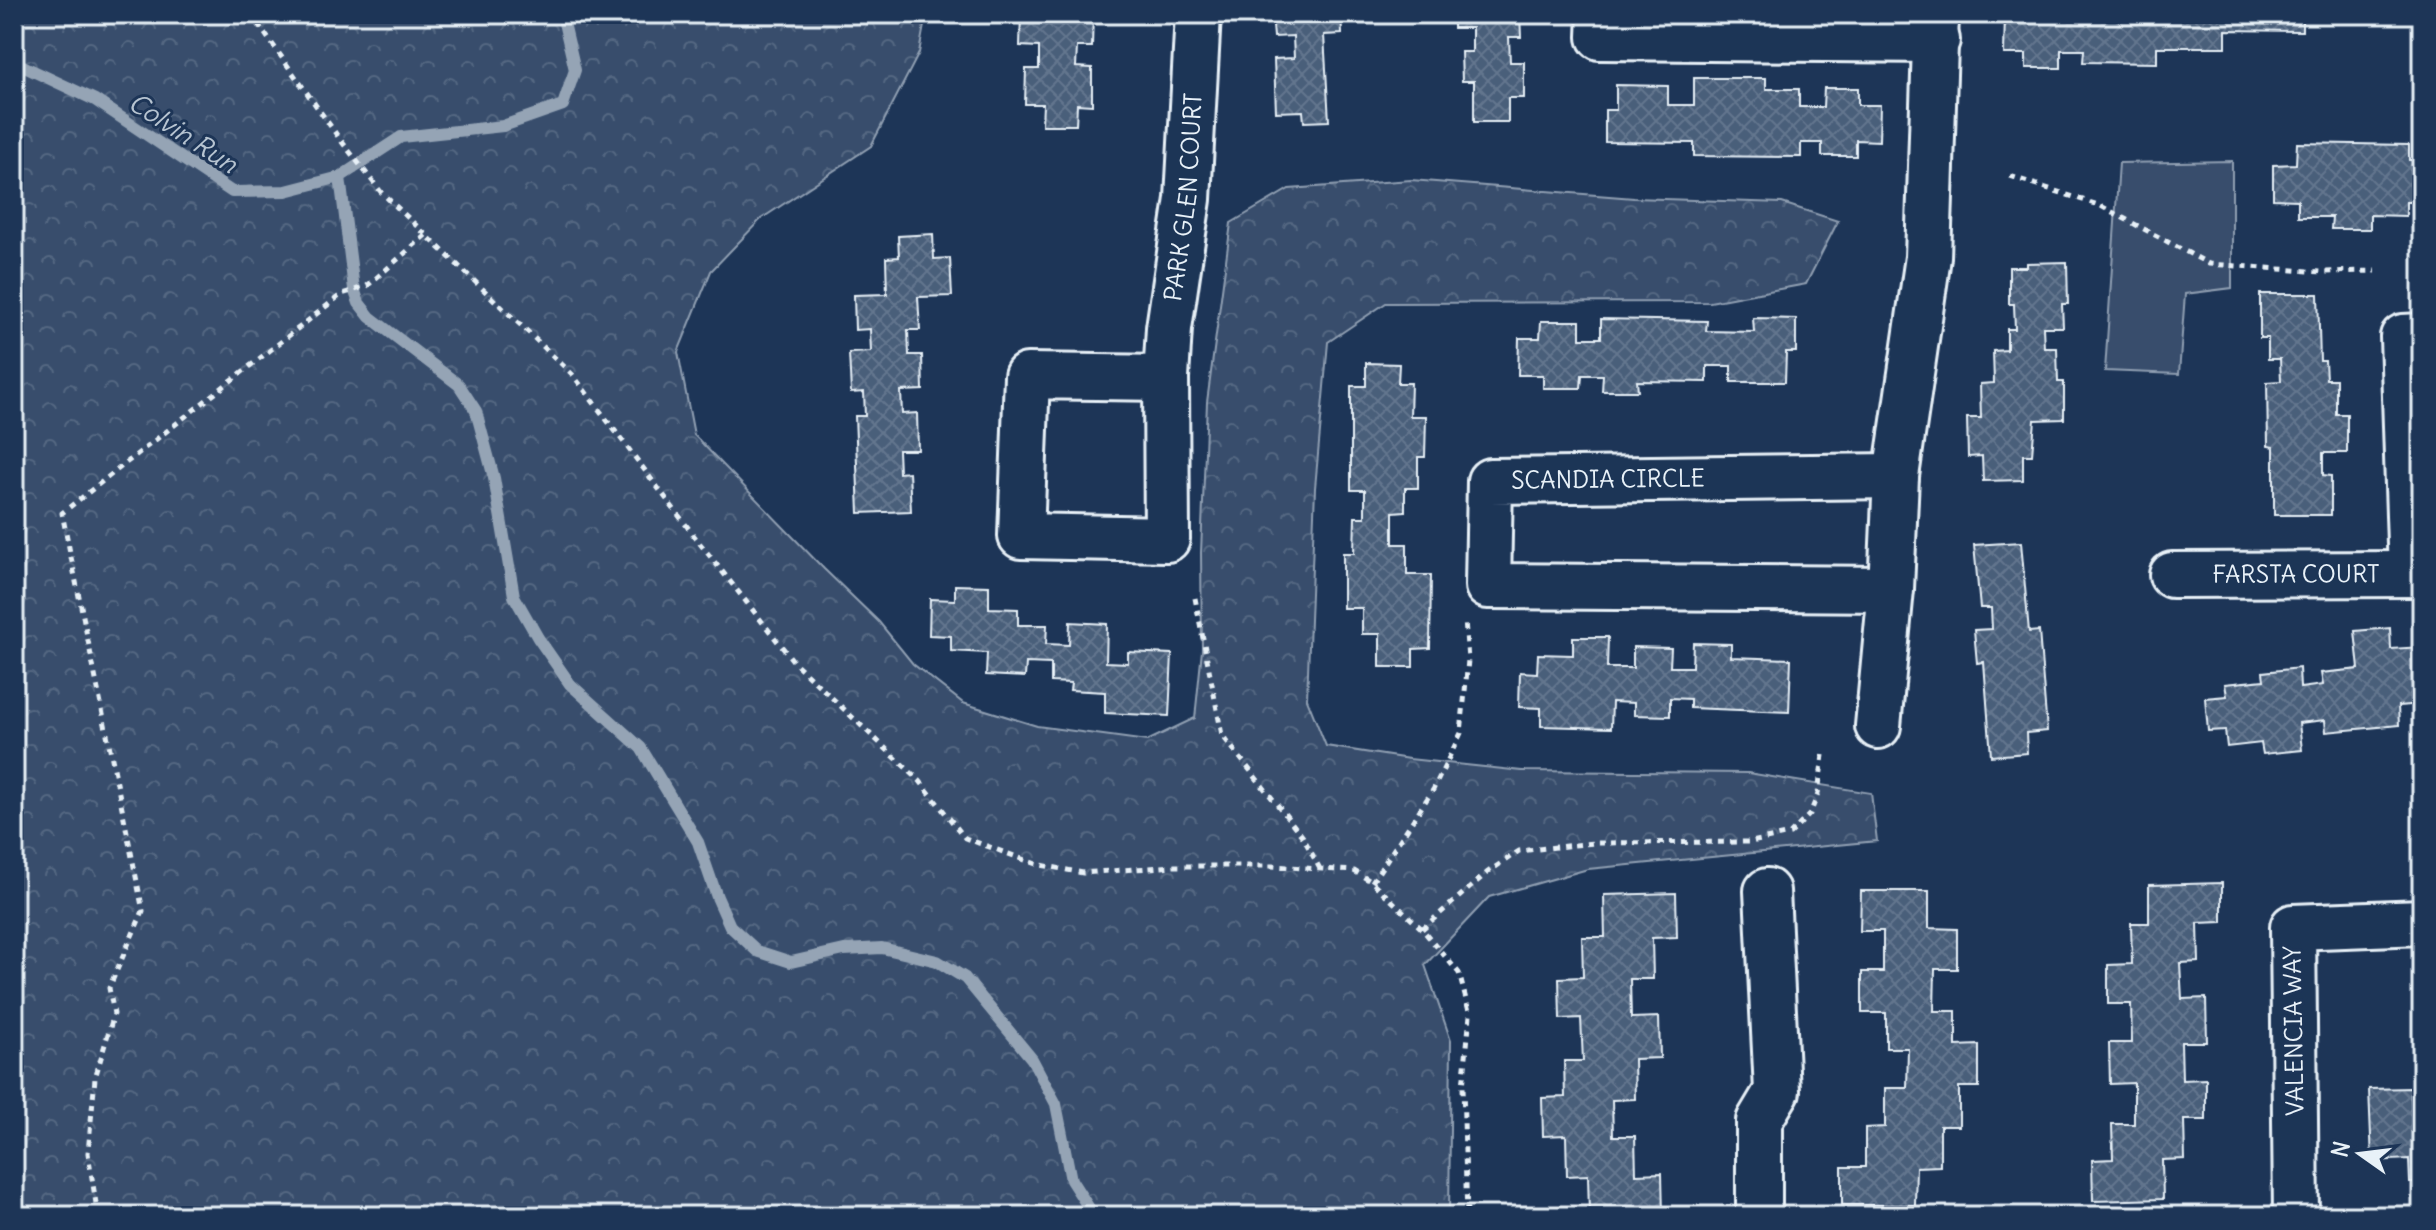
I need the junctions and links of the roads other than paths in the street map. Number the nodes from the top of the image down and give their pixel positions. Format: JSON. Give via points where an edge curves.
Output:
{"nodes":[{"id":1,"x":1198,"y":14,"type":"edge"},
{"id":2,"x":1601,"y":14,"type":"edge"},
{"id":3,"x":1937,"y":27,"type":"edge"},
{"id":4,"x":2422,"y":336,"type":"edge"},
{"id":5,"x":1166,"y":378,"type":"junction"},
{"id":6,"x":1896,"y":476,"type":"junction"},
{"id":7,"x":2417,"y":574,"type":"edge"},
{"id":8,"x":2172,"y":575,"type":"dead end"},
{"id":9,"x":1891,"y":589,"type":"junction"},
{"id":10,"x":1878,"y":726,"type":"dead end"},
{"id":11,"x":1767,"y":891,"type":"dead end"},
{"id":12,"x":2422,"y":922,"type":"edge"},
{"id":13,"x":1759,"y":1216,"type":"edge"},
{"id":14,"x":2296,"y":1216,"type":"edge"}],
"edges":[{"from":1,"to":5,"type":"street","name":"PARK GLEN COURT","via":[[1188,199]]},
{"from":2,"to":3,"type":"street","via":[[1600,37]]},
{"from":3,"to":6,"type":"street","via":[[1928,257]]},
{"from":4,"to":7,"type":"street","via":[[2403,337]]},
{"from":5,"to":5,"type":"street","name":"PARK GLEN COURT","via":[[1167,539],[1021,536],[1027,376]]},
{"from":6,"to":9,"type":"street"},
{"from":6,"to":9,"type":"street","name":"SCANDIA CIRCLE","via":[[1490,481],[1488,586]]},
{"from":7,"to":8,"type":"street","name":"FARSTA COURT"},
{"from":9,"to":10,"type":"street"},
{"from":11,"to":13,"type":"street","via":[[1777,1091],[1759,1121]]},
{"from":12,"to":14,"type":"street","name":"VALENCIA WAY","via":[[2293,927]]}]}
